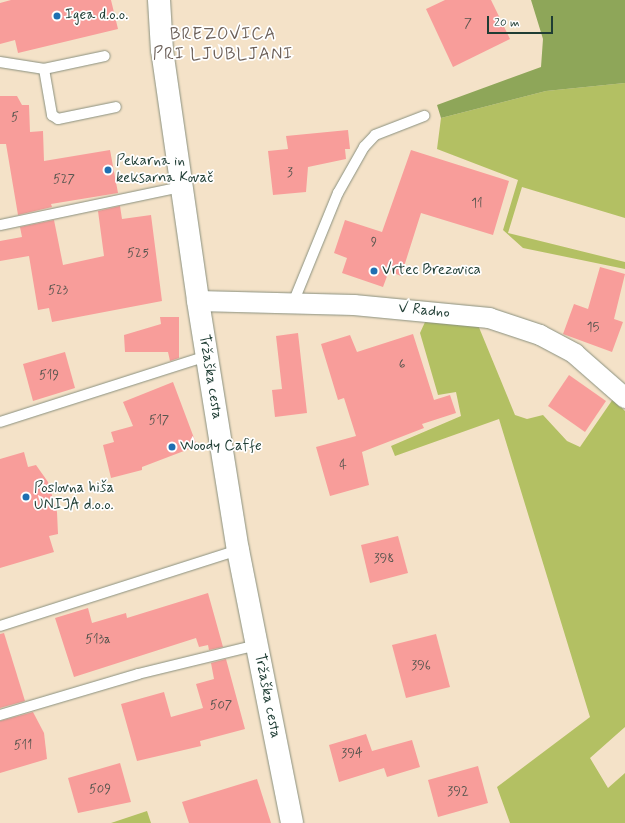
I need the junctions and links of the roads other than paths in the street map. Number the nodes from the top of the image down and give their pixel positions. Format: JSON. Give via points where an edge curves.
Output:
{"nodes":[{"id":1,"x":159,"y":0,"type":"edge"},
{"id":2,"x":105,"y":56,"type":"dead end"},
{"id":3,"x":0,"y":62,"type":"edge"},
{"id":4,"x":44,"y":69,"type":"junction"},
{"id":5,"x":116,"y":107,"type":"dead end"},
{"id":6,"x":424,"y":116,"type":"dead end"},
{"id":7,"x":180,"y":187,"type":"junction"},
{"id":8,"x":0,"y":225,"type":"edge"},
{"id":9,"x":198,"y":300,"type":"junction"},
{"id":10,"x":293,"y":303,"type":"junction"},
{"id":11,"x":207,"y":356,"type":"junction"},
{"id":12,"x":625,"y":398,"type":"edge"},
{"id":13,"x":0,"y":422,"type":"edge"},
{"id":14,"x":238,"y":550,"type":"junction"},
{"id":15,"x":0,"y":626,"type":"edge"},
{"id":16,"x":258,"y":645,"type":"junction"},
{"id":17,"x":0,"y":715,"type":"edge"},
{"id":18,"x":292,"y":823,"type":"edge"}],
"edges":[{"from":1,"to":7,"type":"main road","name":"Tržaška cesta","via":[[162,50]]},
{"from":2,"to":4,"type":"lane"},
{"from":3,"to":4,"type":"lane"},
{"from":4,"to":5,"type":"lane","via":[[52,115],[58,119]]},
{"from":6,"to":10,"type":"lane","via":[[375,134],[364,147],[338,193]]},
{"from":7,"to":8,"type":"lane"},
{"from":7,"to":9,"type":"main road","name":"Tržaška cesta"},
{"from":9,"to":10,"type":"street","name":"V Radno"},
{"from":9,"to":11,"type":"main road","name":"Tržaška cesta"},
{"from":10,"to":12,"type":"street","name":"V Radno","via":[[354,304],[489,318],[540,335],[576,354]]},
{"from":11,"to":13,"type":"lane"},
{"from":11,"to":14,"type":"main road","name":"Tržaška cesta"},
{"from":14,"to":15,"type":"lane"},
{"from":14,"to":16,"type":"main road","name":"Tržaška cesta"},
{"from":16,"to":17,"type":"lane","via":[[138,674]]},
{"from":16,"to":18,"type":"main road","name":"Tržaška cesta"}]}
